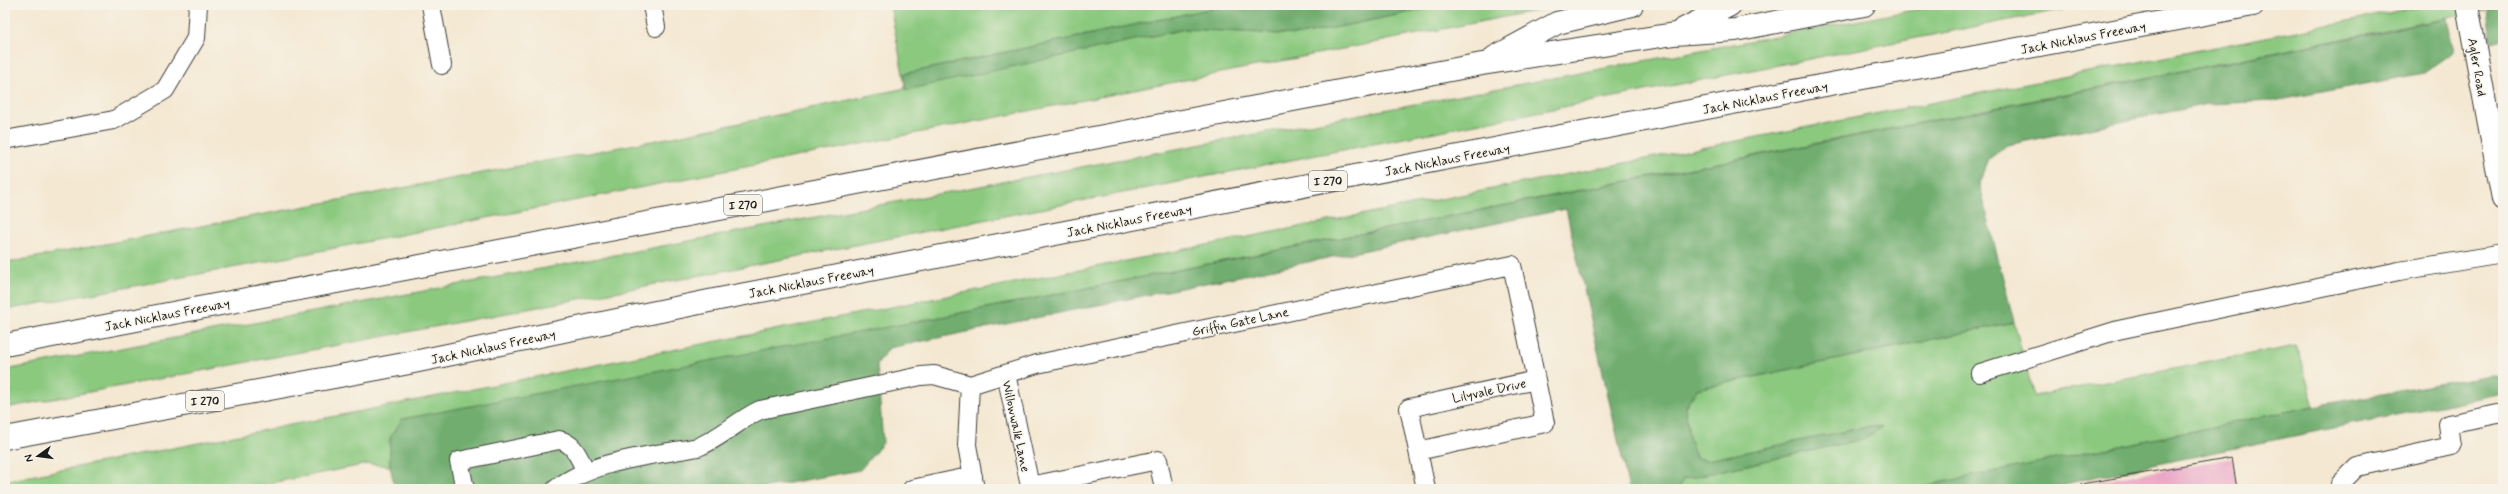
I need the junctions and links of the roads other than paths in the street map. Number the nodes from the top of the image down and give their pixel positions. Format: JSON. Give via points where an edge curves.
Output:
{"nodes":[{"id":1,"x":198,"y":5,"type":"edge"},
{"id":2,"x":431,"y":5,"type":"edge"},
{"id":3,"x":652,"y":5,"type":"edge"},
{"id":4,"x":1632,"y":5,"type":"edge"},
{"id":5,"x":1730,"y":5,"type":"edge"},
{"id":6,"x":1864,"y":5,"type":"edge"},
{"id":7,"x":2253,"y":5,"type":"edge"},
{"id":8,"x":2467,"y":5,"type":"edge"},
{"id":9,"x":656,"y":27,"type":"dead end"},
{"id":10,"x":1674,"y":34,"type":"junction"},
{"id":11,"x":1482,"y":64,"type":"junction"},
{"id":12,"x":442,"y":65,"type":"dead end"},
{"id":13,"x":5,"y":140,"type":"edge"},
{"id":14,"x":2503,"y":199,"type":"edge"},
{"id":15,"x":2503,"y":254,"type":"edge"},
{"id":16,"x":1512,"y":265,"type":"joint"},
{"id":17,"x":5,"y":345,"type":"edge"},
{"id":18,"x":1980,"y":373,"type":"dead end"},
{"id":19,"x":1006,"y":374,"type":"junction"},
{"id":20,"x":1536,"y":380,"type":"junction"},
{"id":21,"x":970,"y":385,"type":"junction"},
{"id":22,"x":2503,"y":413,"type":"edge"},
{"id":23,"x":5,"y":438,"type":"edge"},
{"id":24,"x":1418,"y":451,"type":"junction"},
{"id":25,"x":586,"y":471,"type":"junction"},
{"id":26,"x":974,"y":482,"type":"edge"},
{"id":27,"x":1030,"y":488,"type":"edge"},
{"id":28,"x":465,"y":489,"type":"edge"},
{"id":29,"x":556,"y":489,"type":"edge"},
{"id":30,"x":912,"y":489,"type":"edge"},
{"id":31,"x":1164,"y":489,"type":"edge"},
{"id":32,"x":1426,"y":489,"type":"edge"},
{"id":33,"x":2341,"y":489,"type":"edge"}],
"edges":[{"from":1,"to":13,"type":"street","via":[[196,38],[165,90],[114,120]]},
{"from":2,"to":12,"type":"street"},
{"from":3,"to":9,"type":"street"},
{"from":4,"to":11,"type":"main road","via":[[1557,22]]},
{"from":5,"to":10,"type":"main road"},
{"from":6,"to":10,"type":"main road","name":"Jack Nicklaus Freeway","number":"I 270","via":[[1735,30]]},
{"from":7,"to":23,"type":"main road","name":"Jack Nicklaus Freeway","number":"I 270","via":[[709,301],[404,364]]},
{"from":8,"to":14,"type":"main road","name":"Agler Road"},
{"from":10,"to":11,"type":"main road","name":"Jack Nicklaus Freeway","number":"I 270"},
{"from":11,"to":17,"type":"main road","name":"Jack Nicklaus Freeway","number":"I 270"},
{"from":15,"to":18,"type":"street","via":[[2399,271],[2118,330]]},
{"from":16,"to":19,"type":"street","name":"Griffin Gate Lane","via":[[1037,364]]},
{"from":16,"to":20,"type":"street","name":"Lilyvale Drive"},
{"from":19,"to":21,"type":"street","name":"Griffin Gate Lane"},
{"from":19,"to":27,"type":"street","name":"Willowwalk Lane"},
{"from":20,"to":24,"type":"street","via":[[1544,423]]},
{"from":20,"to":24,"type":"street","name":"Lilyvale Drive","via":[[1409,408]]},
{"from":21,"to":25,"type":"street","via":[[934,375],[921,376],[760,410],[745,416],[710,442],[698,447]]},
{"from":21,"to":26,"type":"street","via":[[967,445]]},
{"from":22,"to":33,"type":"street","via":[[2448,424],[2451,446],[2357,467],[2340,484]]},
{"from":24,"to":32,"type":"street","name":"Lilyvale Drive"},
{"from":25,"to":28,"type":"street","via":[[574,448],[559,440],[459,461]]},
{"from":25,"to":29,"type":"street"},
{"from":26,"to":30,"type":"street"},
{"from":27,"to":31,"type":"street","name":"Willowwalk Lane","via":[[1158,460]]}]}
